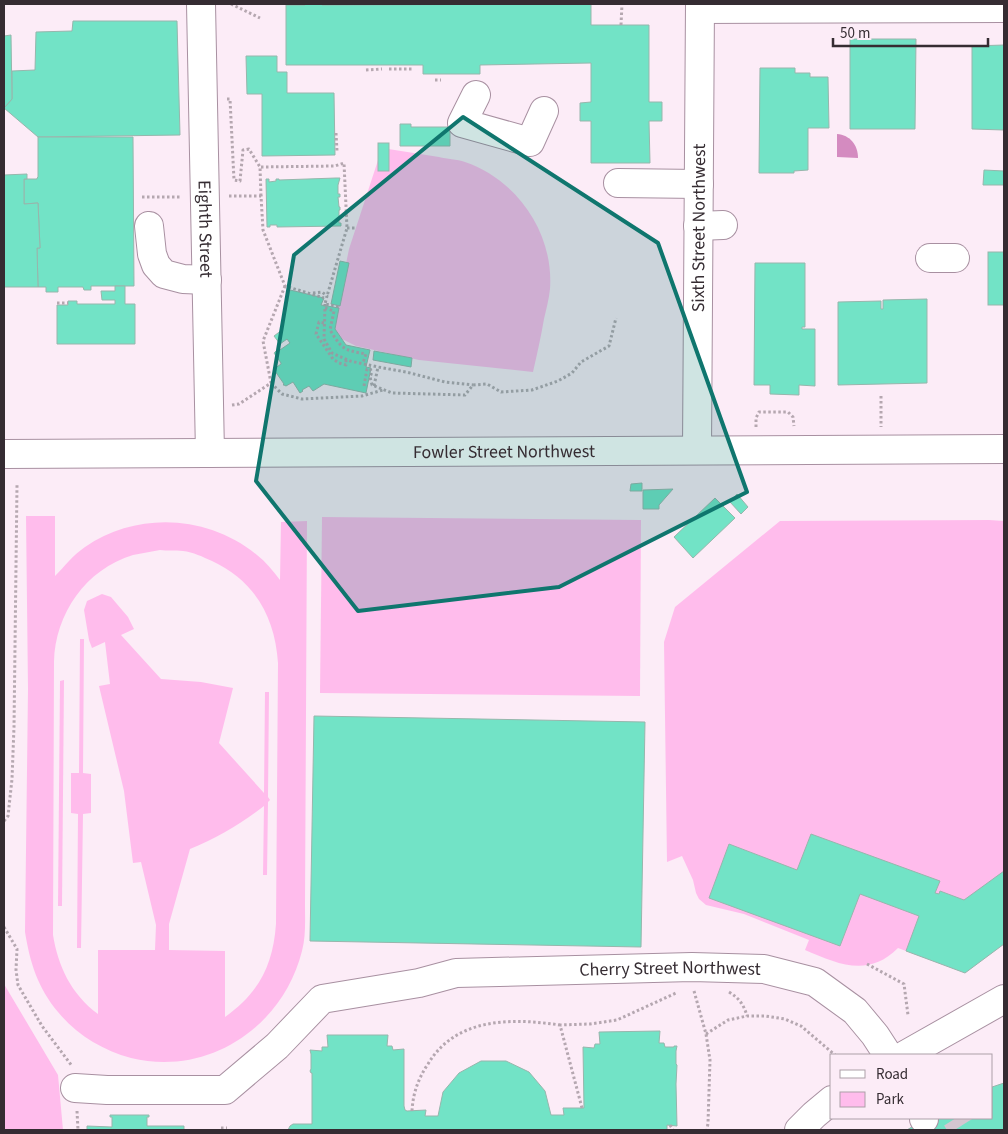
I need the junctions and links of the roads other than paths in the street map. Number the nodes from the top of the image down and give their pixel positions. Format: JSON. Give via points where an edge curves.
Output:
{"nodes":[{"id":1,"x":201,"y":4,"type":"edge"},
{"id":2,"x":700,"y":6,"type":"edge"},
{"id":3,"x":961,"y":6,"type":"edge"},
{"id":4,"x":1004,"y":8,"type":"edge"},
{"id":5,"x":476,"y":95,"type":"dead end"},
{"id":6,"x":544,"y":111,"type":"dead end"},
{"id":7,"x":618,"y":184,"type":"dead end"},
{"id":8,"x":699,"y":184,"type":"junction"},
{"id":9,"x":149,"y":226,"type":"dead end"},
{"id":10,"x":207,"y":280,"type":"junction"},
{"id":11,"x":1004,"y":449,"type":"edge"},
{"id":12,"x":697,"y":450,"type":"junction"},
{"id":13,"x":210,"y":453,"type":"junction"},
{"id":14,"x":4,"y":454,"type":"edge"},
{"id":15,"x":1004,"y":999,"type":"edge"},
{"id":16,"x":912,"y":1053,"type":"edge"},
{"id":17,"x":887,"y":1054,"type":"edge"},
{"id":18,"x":75,"y":1088,"type":"road end"},
{"id":19,"x":830,"y":1102,"type":"edge"},
{"id":20,"x":799,"y":1130,"type":"edge"}],
"edges":[{"from":1,"to":10,"type":"street","name":"Eighth Street"},
{"from":2,"to":3,"type":"street"},
{"from":2,"to":8,"type":"street","name":"Sixth Street Northwest"},
{"from":3,"to":4,"type":"street"},
{"from":5,"to":6,"type":"street","via":[[462,123],[530,142]]},
{"from":7,"to":8,"type":"street"},
{"from":8,"to":12,"type":"street","name":"Sixth Street Northwest","via":[[711,225]]},
{"from":9,"to":10,"type":"street","via":[[152,254],[164,274]]},
{"from":10,"to":13,"type":"street","name":"Eighth Street"},
{"from":11,"to":12,"type":"street","name":"Fowler Street Northwest"},
{"from":12,"to":13,"type":"street","name":"Fowler Street Northwest"},
{"from":13,"to":14,"type":"street","name":"Fowler Street Northwest"},
{"from":15,"to":16,"type":"street"},
{"from":17,"to":18,"type":"street","name":"Cherry Street Northwest","via":[[855,1011],[815,982],[764,969],[692,967],[456,973],[419,984],[322,999],[277,1046],[225,1090]]},
{"from":19,"to":20,"type":"street"}]}
